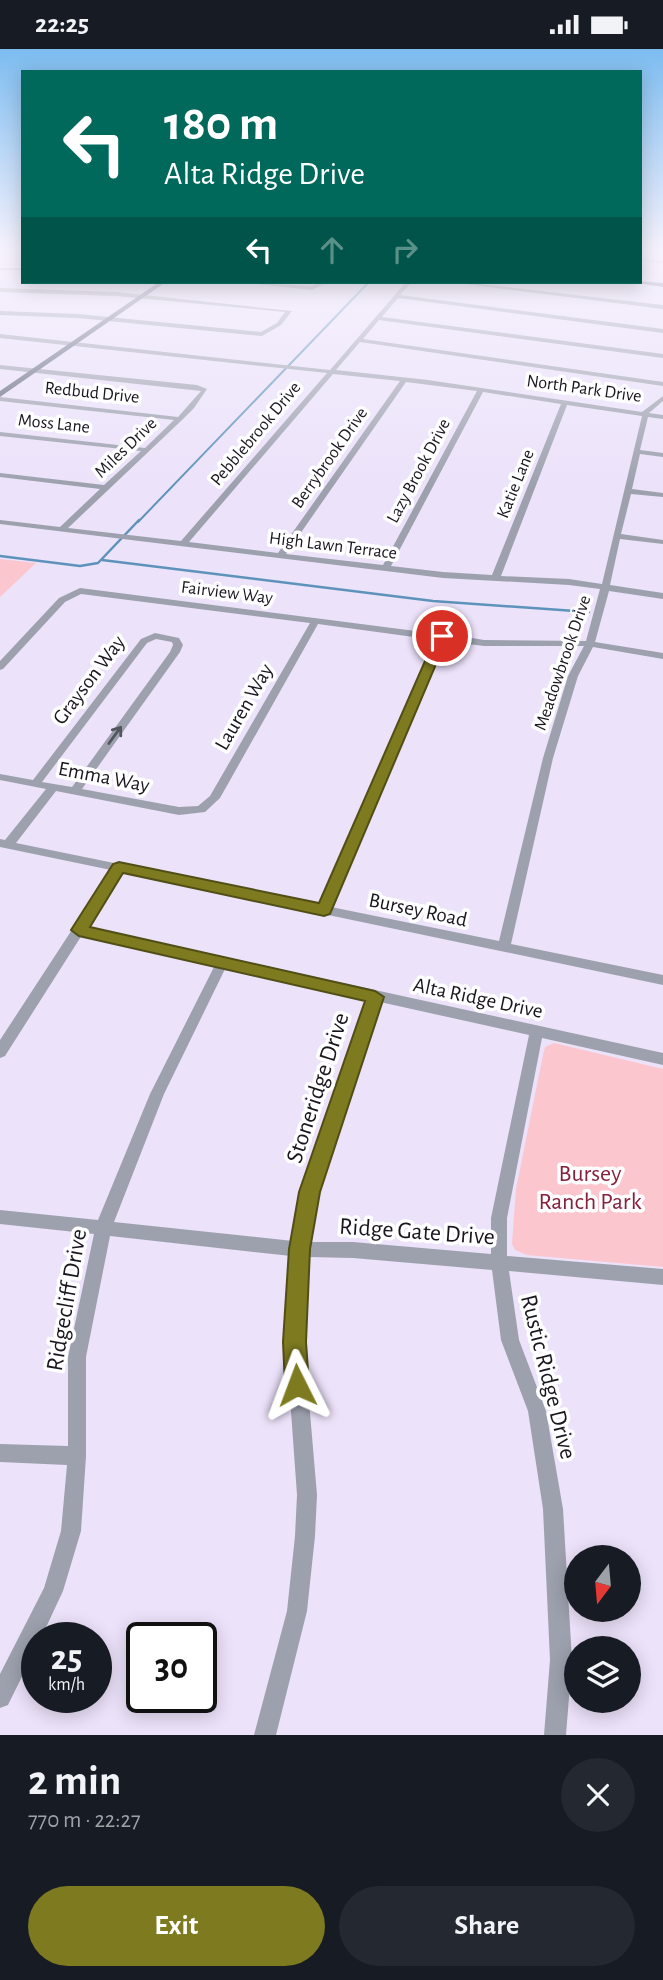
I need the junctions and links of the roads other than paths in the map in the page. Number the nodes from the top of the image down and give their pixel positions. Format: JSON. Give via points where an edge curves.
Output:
{"nodes":[{"id":1,"x":96,"y":329,"type":"edge"},
{"id":2,"x":208,"y":329,"type":"edge"},
{"id":3,"x":271,"y":329,"type":"edge"},
{"id":4,"x":367,"y":329,"type":"edge"},
{"id":5,"x":457,"y":329,"type":"edge"},
{"id":6,"x":645,"y":329,"type":"edge"},
{"id":7,"x":663,"y":331,"type":"edge"},
{"id":8,"x":0,"y":336,"type":"edge"},
{"id":9,"x":357,"y":340,"type":"junction"},
{"id":10,"x":74,"y":344,"type":"junction"},
{"id":11,"x":663,"y":356,"type":"edge"},
{"id":12,"x":0,"y":367,"type":"edge"},
{"id":13,"x":34,"y":371,"type":"junction"},
{"id":14,"x":330,"y":371,"type":"junction"},
{"id":15,"x":405,"y":379,"type":"junction"},
{"id":16,"x":663,"y":384,"type":"edge"},
{"id":17,"x":481,"y":390,"type":"junction"},
{"id":18,"x":0,"y":397,"type":"edge"},
{"id":19,"x":663,"y":398,"type":"edge"},
{"id":20,"x":565,"y":402,"type":"junction"},
{"id":21,"x":645,"y":414,"type":"junction"},
{"id":22,"x":663,"y":417,"type":"edge"},
{"id":23,"x":180,"y":419,"type":"junction"},
{"id":24,"x":0,"y":434,"type":"edge"},
{"id":25,"x":147,"y":450,"type":"junction"},
{"id":26,"x":637,"y":452,"type":"junction"},
{"id":27,"x":663,"y":455,"type":"edge"},
{"id":28,"x":0,"y":475,"type":"edge"},
{"id":29,"x":107,"y":488,"type":"junction"},
{"id":30,"x":628,"y":491,"type":"junction"},
{"id":31,"x":663,"y":495,"type":"edge"},
{"id":32,"x":0,"y":522,"type":"edge"},
{"id":33,"x":62,"y":529,"type":"junction"},
{"id":34,"x":617,"y":536,"type":"junction"},
{"id":35,"x":663,"y":542,"type":"edge"},
{"id":36,"x":183,"y":544,"type":"junction"},
{"id":37,"x":280,"y":556,"type":"junction"},
{"id":38,"x":386,"y":568,"type":"junction"},
{"id":39,"x":496,"y":577,"type":"junction"},
{"id":40,"x":605,"y":587,"type":"junction"},
{"id":41,"x":663,"y":596,"type":"edge"},
{"id":42,"x":316,"y":620,"type":"junction"},
{"id":43,"x":442,"y":636,"type":"junction"},
{"id":44,"x":590,"y":643,"type":"junction"},
{"id":45,"x":663,"y":656,"type":"edge"},
{"id":46,"x":0,"y":667,"type":"edge"},
{"id":47,"x":0,"y":777,"type":"edge"},
{"id":48,"x":35,"y":784,"type":"junction"},
{"id":49,"x":54,"y":787,"type":"junction"},
{"id":50,"x":75,"y":791,"type":"junction"},
{"id":51,"x":201,"y":809,"type":"joint"},
{"id":52,"x":4,"y":844,"type":"edge"},
{"id":53,"x":119,"y":867,"type":"junction"},
{"id":54,"x":324,"y":910,"type":"junction"},
{"id":55,"x":79,"y":930,"type":"junction"},
{"id":56,"x":504,"y":947,"type":"junction"},
{"id":57,"x":222,"y":963,"type":"junction"},
{"id":58,"x":663,"y":980,"type":"edge"},
{"id":59,"x":375,"y":997,"type":"junction"},
{"id":60,"x":536,"y":1033,"type":"junction"},
{"id":61,"x":0,"y":1052,"type":"edge"},
{"id":62,"x":663,"y":1059,"type":"edge"},
{"id":63,"x":0,"y":1217,"type":"edge"},
{"id":64,"x":103,"y":1228,"type":"junction"},
{"id":65,"x":300,"y":1249,"type":"junction"},
{"id":66,"x":499,"y":1262,"type":"junction"},
{"id":67,"x":663,"y":1277,"type":"edge"},
{"id":68,"x":0,"y":1453,"type":"edge"},
{"id":69,"x":78,"y":1456,"type":"junction"},
{"id":70,"x":0,"y":1697,"type":"edge"},
{"id":71,"x":264,"y":1735,"type":"edge"},
{"id":72,"x":555,"y":1735,"type":"edge"}],
"edges":[{"from":1,"to":10,"type":"main road"},
{"from":2,"to":3,"type":"street","via":[[262,334]]},
{"from":4,"to":9,"type":"street","name":"Pebblebrook Drive"},
{"from":5,"to":11,"type":"street"},
{"from":6,"to":7,"type":"street"},
{"from":8,"to":10,"type":"street","name":"North Park Drive"},
{"from":9,"to":14,"type":"street","name":"Pebblebrook Drive"},
{"from":9,"to":16,"type":"street"},
{"from":10,"to":13,"type":"main road"},
{"from":10,"to":14,"type":"street","name":"North Park Drive"},
{"from":12,"to":13,"type":"street"},
{"from":13,"to":18,"type":"main road"},
{"from":13,"to":23,"type":"street","name":"Miles Drive","via":[[202,387],[204,393]]},
{"from":14,"to":15,"type":"street","name":"North Park Drive"},
{"from":14,"to":36,"type":"street","name":"Pebblebrook Drive"},
{"from":15,"to":17,"type":"street","name":"North Park Drive"},
{"from":15,"to":37,"type":"street","name":"Berrybrook Drive"},
{"from":17,"to":20,"type":"street","name":"North Park Drive"},
{"from":17,"to":38,"type":"street","name":"Lazy Brook Drive"},
{"from":18,"to":23,"type":"street","name":"Redbud Drive"},
{"from":19,"to":21,"type":"street"},
{"from":20,"to":21,"type":"street","name":"North Park Drive"},
{"from":20,"to":39,"type":"street","name":"Katie Lane"},
{"from":21,"to":22,"type":"street","name":"North Park Drive"},
{"from":21,"to":26,"type":"street","name":"Meadowbrook Drive"},
{"from":23,"to":25,"type":"street","name":"Miles Drive"},
{"from":24,"to":25,"type":"street","name":"Moss Lane"},
{"from":25,"to":29,"type":"street","name":"Miles Drive"},
{"from":26,"to":27,"type":"street"},
{"from":26,"to":30,"type":"street","name":"Meadowbrook Drive"},
{"from":28,"to":29,"type":"street"},
{"from":29,"to":33,"type":"street","name":"Miles Drive"},
{"from":30,"to":31,"type":"street"},
{"from":30,"to":34,"type":"street","name":"Meadowbrook Drive"},
{"from":32,"to":33,"type":"street","name":"High Lawn Terrace"},
{"from":33,"to":36,"type":"street","name":"High Lawn Terrace"},
{"from":34,"to":35,"type":"street"},
{"from":34,"to":40,"type":"street","name":"Meadowbrook Drive"},
{"from":36,"to":37,"type":"street","name":"High Lawn Terrace"},
{"from":37,"to":38,"type":"street","name":"High Lawn Terrace"},
{"from":38,"to":39,"type":"street","name":"High Lawn Terrace"},
{"from":39,"to":40,"type":"street","name":"High Lawn Terrace"},
{"from":40,"to":41,"type":"street","name":"High Lawn Terrace"},
{"from":40,"to":44,"type":"street","name":"Meadowbrook Drive"},
{"from":42,"to":43,"type":"street","name":"Fairview Way"},
{"from":42,"to":46,"type":"street","name":"Fairview Way","via":[[74,592]]},
{"from":42,"to":51,"type":"street","name":"Lauren Way","via":[[214,798]]},
{"from":43,"to":44,"type":"street","name":"Fairview Way","via":[[502,644]]},
{"from":43,"to":54,"type":"street"},
{"from":44,"to":45,"type":"street","name":"Fairview Way"},
{"from":44,"to":56,"type":"street","name":"Meadowbrook Drive","via":[[573,676],[548,758]]},
{"from":47,"to":48,"type":"street","name":"Emma Way"},
{"from":48,"to":49,"type":"street","name":"Emma Way"},
{"from":50,"to":48,"type":"street","name":"Grayson Way","one_way":true,"via":[[174,652],[176,640],[155,636],[144,641]]},
{"from":49,"to":50,"type":"street","name":"Emma Way"},
{"from":49,"to":52,"type":"street"},
{"from":50,"to":51,"type":"street","name":"Emma Way","via":[[179,811]]},
{"from":52,"to":53,"type":"street","name":"Bursey Road"},
{"from":53,"to":54,"type":"street","name":"Bursey Road"},
{"from":53,"to":55,"type":"street"},
{"from":54,"to":56,"type":"street","name":"Bursey Road"},
{"from":55,"to":57,"type":"street","name":"Alta Ridge Drive"},
{"from":55,"to":61,"type":"street"},
{"from":56,"to":58,"type":"street","name":"Bursey Road"},
{"from":57,"to":59,"type":"street","name":"Alta Ridge Drive"},
{"from":57,"to":64,"type":"street","name":"Ridgecliff Drive","via":[[157,1094]]},
{"from":59,"to":60,"type":"street","name":"Alta Ridge Drive"},
{"from":59,"to":65,"type":"street","name":"Stoneridge Drive","via":[[310,1192]]},
{"from":60,"to":62,"type":"street","name":"Alta Ridge Drive"},
{"from":60,"to":66,"type":"street","name":"Rustic Ridge Drive","via":[[499,1218]]},
{"from":63,"to":64,"type":"street","name":"Ridge Gate Drive"},
{"from":64,"to":65,"type":"street","name":"Ridge Gate Drive"},
{"from":64,"to":69,"type":"street","name":"Ridgecliff Drive","via":[[77,1357]]},
{"from":65,"to":66,"type":"street","name":"Ridge Gate Drive"},
{"from":65,"to":71,"type":"street","name":"Stoneridge Drive","via":[[295,1342],[307,1495],[304,1536],[297,1611]]},
{"from":66,"to":67,"type":"street","name":"Ridge Gate Drive"},
{"from":66,"to":72,"type":"street","name":"Rustic Ridge Drive","via":[[510,1340],[537,1411],[553,1509],[561,1660]]},
{"from":68,"to":69,"type":"street"},
{"from":69,"to":70,"type":"street","name":"Ridgecliff Drive","via":[[71,1531],[60,1572]]}]}
